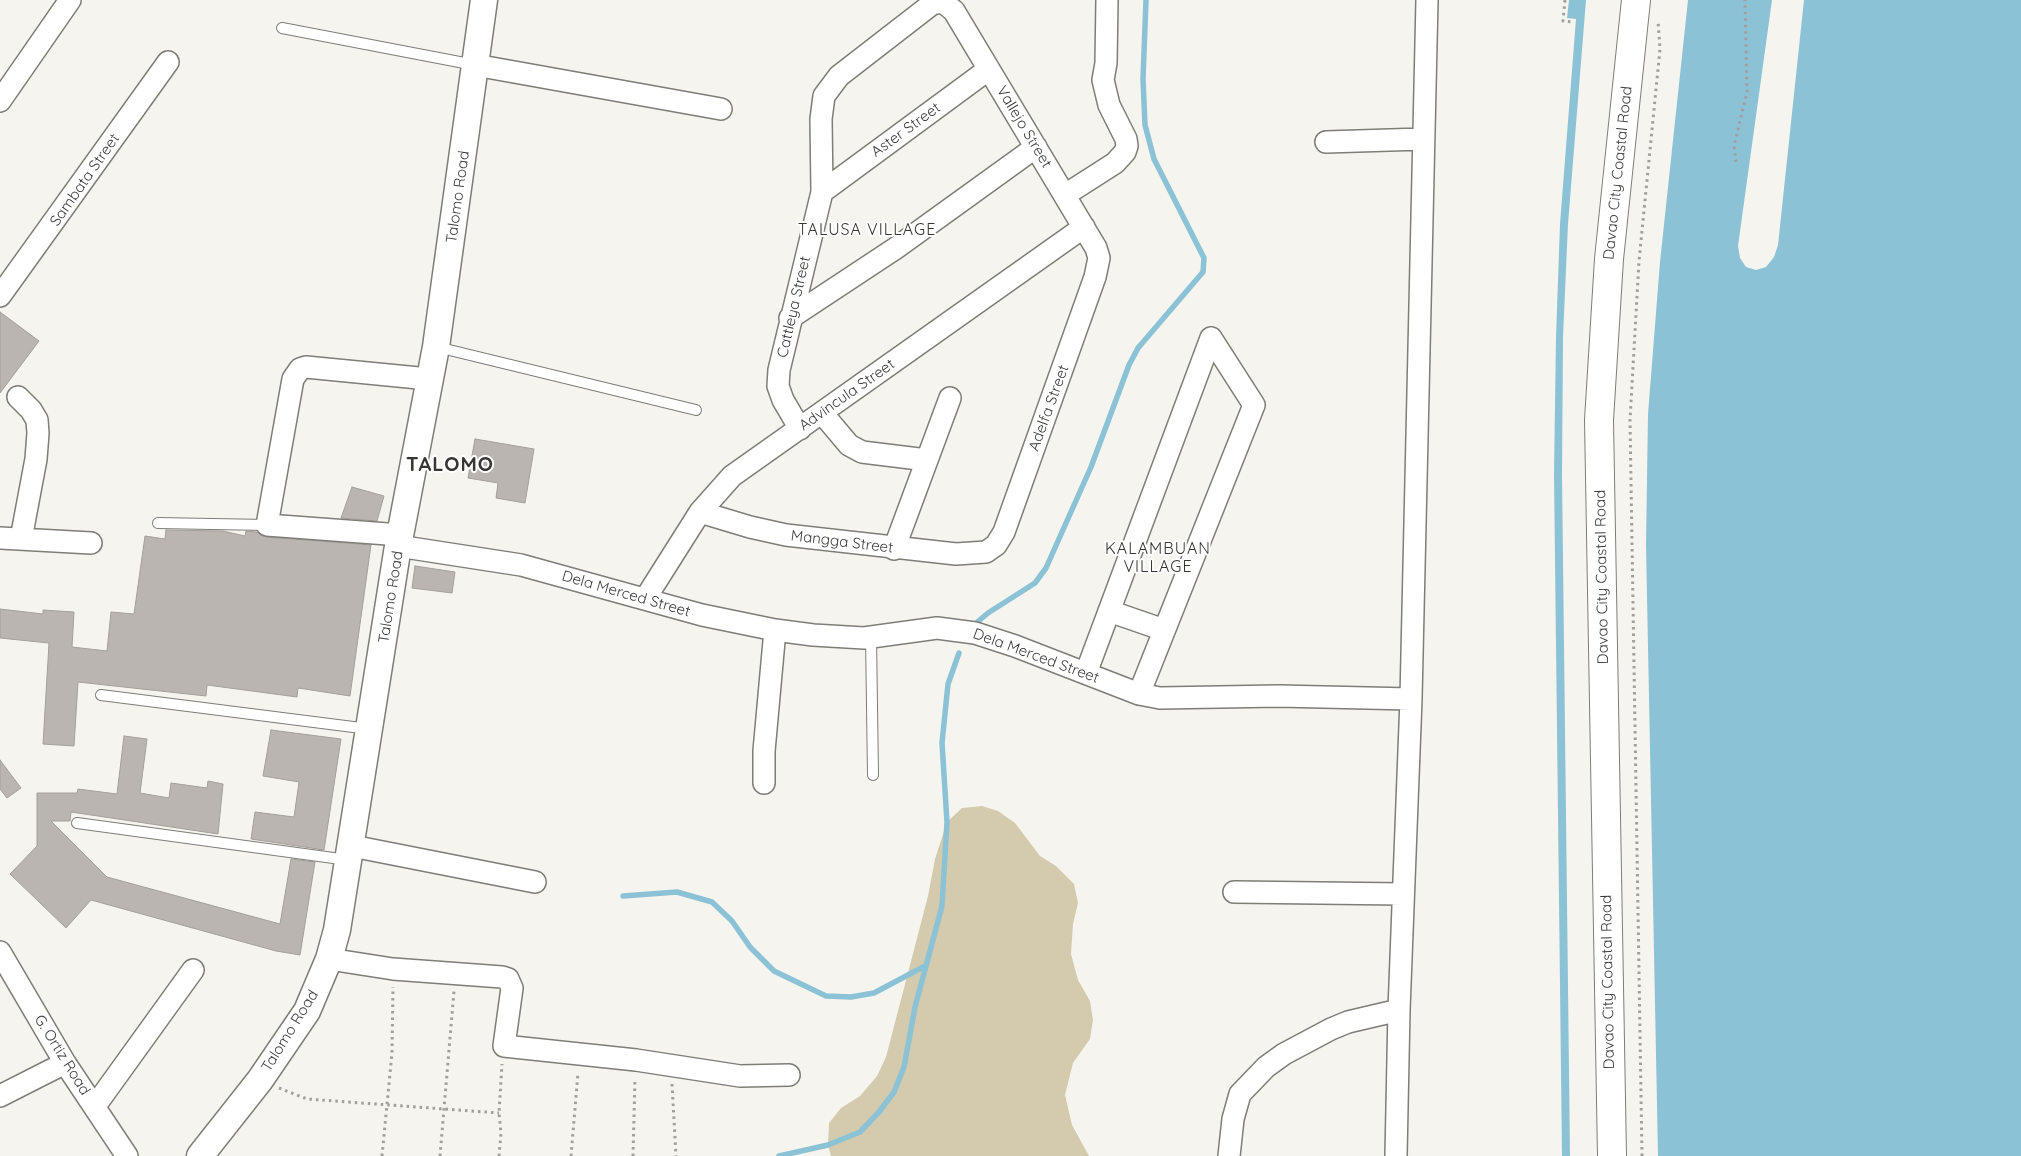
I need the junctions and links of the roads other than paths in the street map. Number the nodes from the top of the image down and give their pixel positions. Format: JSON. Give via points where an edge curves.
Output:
{"nodes":[{"id":1,"x":70,"y":0,"type":"edge"},
{"id":2,"x":484,"y":0,"type":"edge"},
{"id":3,"x":1107,"y":0,"type":"edge"},
{"id":4,"x":1427,"y":0,"type":"edge"},
{"id":5,"x":1636,"y":0,"type":"edge"},
{"id":6,"x":952,"y":4,"type":"edge"},
{"id":7,"x":282,"y":28,"type":"dead end"},
{"id":8,"x":168,"y":62,"type":"dead end"},
{"id":9,"x":475,"y":65,"type":"junction"},
{"id":10,"x":989,"y":69,"type":"junction"},
{"id":11,"x":0,"y":101,"type":"edge"},
{"id":12,"x":721,"y":109,"type":"dead end"},
{"id":13,"x":1422,"y":138,"type":"junction"},
{"id":14,"x":1326,"y":142,"type":"dead end"},
{"id":15,"x":1036,"y":147,"type":"junction"},
{"id":16,"x":822,"y":192,"type":"junction"},
{"id":17,"x":1065,"y":195,"type":"junction"},
{"id":18,"x":1084,"y":227,"type":"junction"},
{"id":19,"x":1099,"y":258,"type":"joint"},
{"id":20,"x":0,"y":296,"type":"edge"},
{"id":21,"x":790,"y":318,"type":"junction"},
{"id":22,"x":436,"y":347,"type":"junction"},
{"id":23,"x":429,"y":379,"type":"junction"},
{"id":24,"x":18,"y":397,"type":"dead end"},
{"id":25,"x":950,"y":398,"type":"dead end"},
{"id":26,"x":696,"y":410,"type":"dead end"},
{"id":27,"x":822,"y":413,"type":"junction"},
{"id":28,"x":800,"y":429,"type":"junction"},
{"id":29,"x":926,"y":460,"type":"junction"},
{"id":30,"x":700,"y":512,"type":"junction"},
{"id":31,"x":158,"y":523,"type":"dead end"},
{"id":32,"x":267,"y":525,"type":"junction"},
{"id":33,"x":10,"y":539,"type":"edge"},
{"id":34,"x":400,"y":540,"type":"junction"},
{"id":35,"x":91,"y":543,"type":"dead end"},
{"id":36,"x":894,"y":549,"type":"junction"},
{"id":37,"x":986,"y":552,"type":"joint"},
{"id":38,"x":645,"y":599,"type":"junction"},
{"id":39,"x":1109,"y":611,"type":"junction"},
{"id":40,"x":775,"y":630,"type":"junction"},
{"id":41,"x":1164,"y":630,"type":"junction"},
{"id":42,"x":871,"y":637,"type":"junction"},
{"id":43,"x":1086,"y":674,"type":"junction"},
{"id":44,"x":1139,"y":694,"type":"junction"},
{"id":45,"x":101,"y":695,"type":"dead end"},
{"id":46,"x":1411,"y":699,"type":"junction"},
{"id":47,"x":370,"y":729,"type":"junction"},
{"id":48,"x":873,"y":775,"type":"dead end"},
{"id":49,"x":764,"y":783,"type":"dead end"},
{"id":50,"x":77,"y":823,"type":"dead end"},
{"id":51,"x":350,"y":853,"type":"junction"},
{"id":52,"x":535,"y":882,"type":"dead end"},
{"id":53,"x":1234,"y":892,"type":"dead end"},
{"id":54,"x":1403,"y":894,"type":"junction"},
{"id":55,"x":0,"y":952,"type":"edge"},
{"id":56,"x":329,"y":959,"type":"junction"},
{"id":57,"x":193,"y":970,"type":"dead end"},
{"id":58,"x":1399,"y":1010,"type":"junction"},
{"id":59,"x":65,"y":1063,"type":"junction"},
{"id":60,"x":789,"y":1075,"type":"dead end"},
{"id":61,"x":0,"y":1096,"type":"edge"},
{"id":62,"x":95,"y":1106,"type":"junction"},
{"id":63,"x":127,"y":1156,"type":"edge"},
{"id":64,"x":200,"y":1156,"type":"edge"},
{"id":65,"x":1229,"y":1156,"type":"edge"},
{"id":66,"x":1396,"y":1156,"type":"edge"},
{"id":67,"x":1612,"y":1156,"type":"edge"}],
"edges":[{"from":1,"to":11,"type":"street"},
{"from":2,"to":9,"type":"street","name":"Talomo Road"},
{"from":3,"to":17,"type":"street","via":[[1103,80],[1109,105],[1127,146],[1115,163]]},
{"from":4,"to":13,"type":"street"},
{"from":5,"to":67,"type":"main road","name":"Davao City Coastal Road","via":[[1609,259],[1600,420]]},
{"from":6,"to":10,"type":"street","name":"Vallejo Street"},
{"from":6,"to":16,"type":"street","name":"Cattleya Street","via":[[932,4],[830,86],[822,106]]},
{"from":7,"to":9,"type":"lane"},
{"from":8,"to":20,"type":"street","name":"Sambata Street"},
{"from":9,"to":12,"type":"street"},
{"from":9,"to":22,"type":"street","name":"Talomo Road"},
{"from":10,"to":15,"type":"street","name":"Vallejo Street"},
{"from":10,"to":16,"type":"street","name":"Aster Street"},
{"from":13,"to":14,"type":"street"},
{"from":13,"to":46,"type":"street"},
{"from":15,"to":17,"type":"street","name":"Vallejo Street"},
{"from":15,"to":21,"type":"street","via":[[896,248]]},
{"from":16,"to":21,"type":"street","name":"Cattleya Street"},
{"from":17,"to":18,"type":"street","name":"Vallejo Street"},
{"from":18,"to":19,"type":"street","name":"Vallejo Street"},
{"from":18,"to":27,"type":"street","name":"Advincula Street"},
{"from":19,"to":37,"type":"street","name":"Adelfa Street","via":[[1004,532],[996,545]]},
{"from":21,"to":28,"type":"street","name":"Cattleya Street","via":[[778,386]]},
{"from":22,"to":23,"type":"street","name":"Talomo Road"},
{"from":22,"to":26,"type":"lane"},
{"from":23,"to":32,"type":"street","via":[[300,369],[293,379]]},
{"from":23,"to":34,"type":"street","name":"Talomo Road"},
{"from":24,"to":33,"type":"street","via":[[37,420],[38,433],[36,459]]},
{"from":25,"to":29,"type":"street"},
{"from":27,"to":28,"type":"street","name":"Advincula Street"},
{"from":27,"to":29,"type":"street","via":[[849,445],[862,452]]},
{"from":28,"to":30,"type":"street","name":"Advincula Street","via":[[732,476]]},
{"from":29,"to":36,"type":"street"},
{"from":30,"to":36,"type":"street","name":"Mangga Street","via":[[786,535]]},
{"from":30,"to":38,"type":"street","name":"Advincula Street"},
{"from":31,"to":32,"type":"lane"},
{"from":32,"to":34,"type":"street","name":"Dela Merced Street"},
{"from":33,"to":35,"type":"street"},
{"from":34,"to":38,"type":"street","name":"Dela Merced Street","via":[[521,565]]},
{"from":34,"to":47,"type":"street","name":"Talomo Road"},
{"from":36,"to":37,"type":"street","name":"Mangga Street","via":[[956,554]]},
{"from":38,"to":40,"type":"street","name":"Dela Merced Street","via":[[739,624]]},
{"from":39,"to":41,"type":"street"},
{"from":39,"to":41,"type":"street","via":[[1211,338],[1254,405]]},
{"from":39,"to":43,"type":"street"},
{"from":40,"to":42,"type":"street","name":"Dela Merced Street","via":[[813,636]]},
{"from":40,"to":49,"type":"street"},
{"from":41,"to":44,"type":"street"},
{"from":42,"to":43,"type":"street","name":"Dela Merced Street","via":[[918,629],[956,630],[996,639]]},
{"from":42,"to":48,"type":"lane"},
{"from":43,"to":44,"type":"street","name":"Dela Merced Street"},
{"from":44,"to":46,"type":"street","name":"Dela Merced Street","via":[[1179,699],[1278,696]]},
{"from":45,"to":47,"type":"lane"},
{"from":46,"to":54,"type":"street"},
{"from":47,"to":51,"type":"street","name":"Talomo Road"},
{"from":50,"to":51,"type":"lane"},
{"from":51,"to":52,"type":"street"},
{"from":51,"to":56,"type":"street","name":"Talomo Road"},
{"from":53,"to":54,"type":"street"},
{"from":54,"to":58,"type":"street"},
{"from":55,"to":59,"type":"street","name":"G. Ortiz Road"},
{"from":56,"to":60,"type":"street","via":[[393,969],[502,976],[512,983],[504,1046],[636,1060],[740,1076]]},
{"from":56,"to":64,"type":"street","name":"Talomo Road","via":[[307,1011],[260,1080]]},
{"from":57,"to":62,"type":"street"},
{"from":58,"to":65,"type":"street","via":[[1339,1025],[1266,1067],[1240,1094],[1233,1119]]},
{"from":58,"to":66,"type":"street"},
{"from":59,"to":61,"type":"street"},
{"from":59,"to":62,"type":"street","name":"G. Ortiz Road"},
{"from":62,"to":63,"type":"street","name":"G. Ortiz Road"}]}
